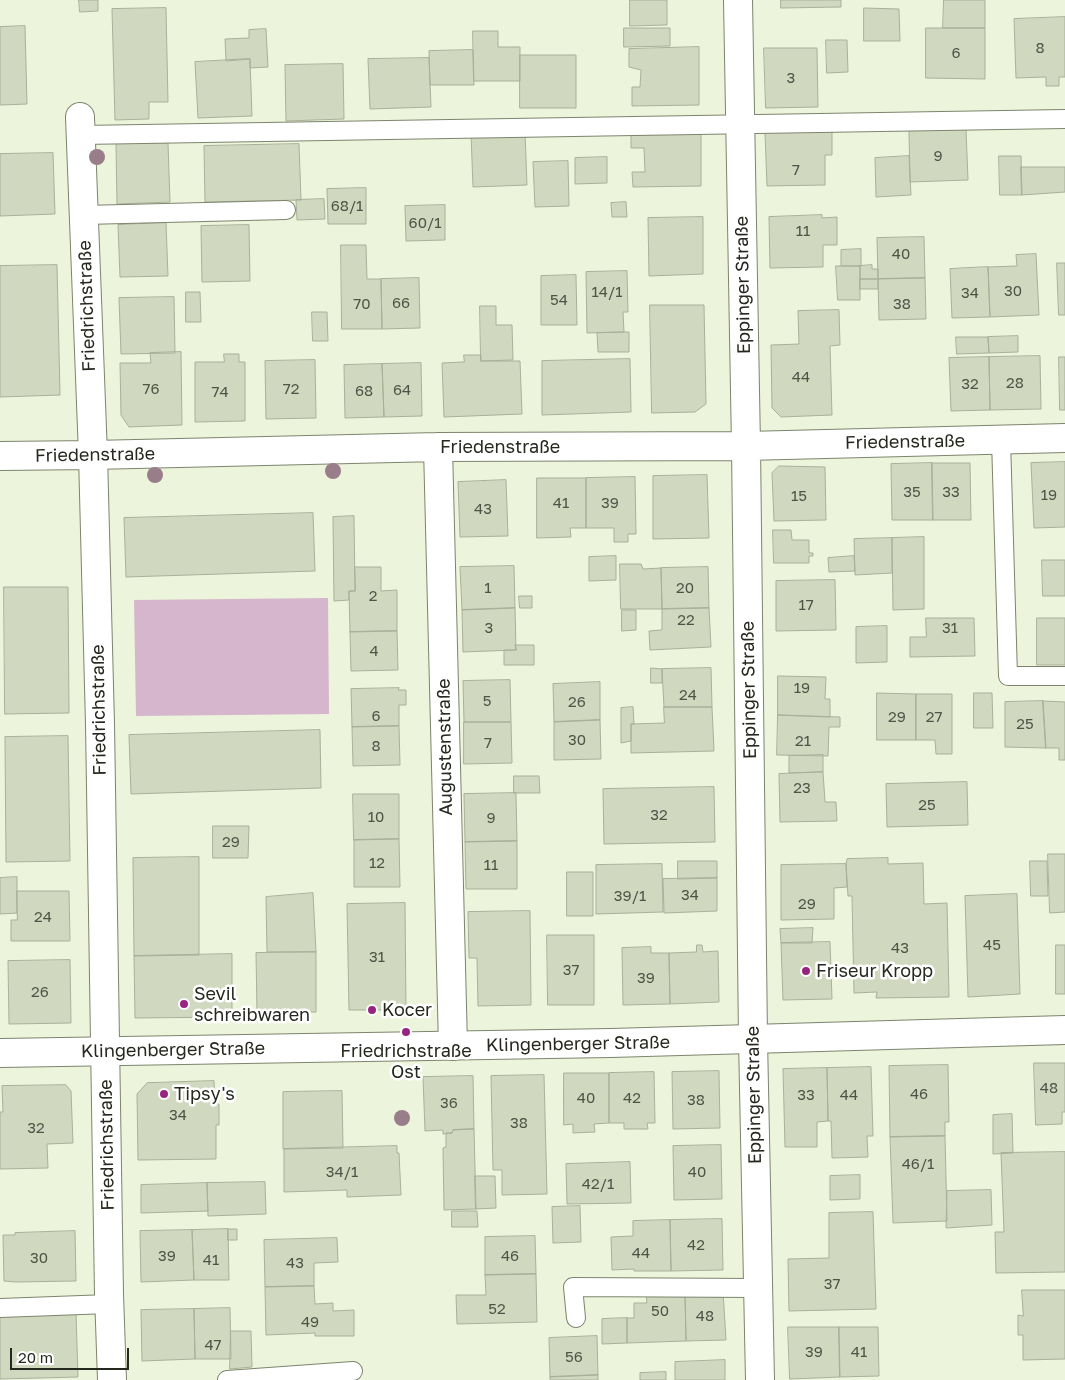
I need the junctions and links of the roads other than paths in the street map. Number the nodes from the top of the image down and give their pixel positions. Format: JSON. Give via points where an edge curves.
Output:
{"nodes":[{"id":1,"x":738,"y":0,"type":"edge"},
{"id":2,"x":1065,"y":119,"type":"edge"},
{"id":3,"x":740,"y":124,"type":"junction"},
{"id":4,"x":81,"y":126,"type":"joint"},
{"id":5,"x":286,"y":210,"type":"dead end"},
{"id":6,"x":84,"y":215,"type":"junction"},
{"id":7,"x":1065,"y":438,"type":"edge"},
{"id":8,"x":1001,"y":440,"type":"junction"},
{"id":9,"x":746,"y":446,"type":"junction"},
{"id":10,"x":438,"y":447,"type":"junction"},
{"id":11,"x":93,"y":455,"type":"junction"},
{"id":12,"x":0,"y":456,"type":"edge"},
{"id":13,"x":1065,"y":676,"type":"edge"},
{"id":14,"x":1065,"y":1030,"type":"edge"},
{"id":15,"x":753,"y":1040,"type":"junction"},
{"id":16,"x":452,"y":1046,"type":"junction"},
{"id":17,"x":105,"y":1051,"type":"junction"},
{"id":18,"x":0,"y":1053,"type":"edge"},
{"id":19,"x":758,"y":1288,"type":"junction"},
{"id":20,"x":109,"y":1304,"type":"junction"},
{"id":21,"x":0,"y":1308,"type":"edge"},
{"id":22,"x":576,"y":1318,"type":"dead end"},
{"id":23,"x":353,"y":1371,"type":"dead end"},
{"id":24,"x":112,"y":1380,"type":"edge"},
{"id":25,"x":227,"y":1380,"type":"edge"},
{"id":26,"x":760,"y":1380,"type":"edge"}],
"edges":[{"from":1,"to":3,"type":"street","name":"Eppinger Straße"},
{"from":2,"to":3,"type":"lane"},
{"from":3,"to":4,"type":"lane","via":[[358,129]]},
{"from":3,"to":9,"type":"street","name":"Eppinger Straße"},
{"from":4,"to":6,"type":"street","name":"Friedrichstraße"},
{"from":5,"to":6,"type":"lane"},
{"from":6,"to":11,"type":"street","name":"Friedrichstraße"},
{"from":7,"to":8,"type":"street","name":"Friedenstraße"},
{"from":8,"to":9,"type":"street","name":"Friedenstraße"},
{"from":8,"to":13,"type":"lane","via":[[1008,676]]},
{"from":9,"to":10,"type":"street","name":"Friedenstraße"},
{"from":9,"to":15,"type":"street","name":"Eppinger Straße"},
{"from":10,"to":11,"type":"street","name":"Friedenstraße"},
{"from":10,"to":16,"type":"street","name":"Augustenstraße"},
{"from":11,"to":12,"type":"street","name":"Friedenstraße"},
{"from":11,"to":17,"type":"street","name":"Friedrichstraße"},
{"from":14,"to":15,"type":"street","name":"Klingenberger Straße"},
{"from":15,"to":16,"type":"street","name":"Klingenberger Straße"},
{"from":15,"to":19,"type":"street","name":"Eppinger Straße"},
{"from":16,"to":17,"type":"street","name":"Klingenberger Straße"},
{"from":17,"to":18,"type":"street","name":"Klingenberger Straße"},
{"from":17,"to":20,"type":"street","name":"Friedrichstraße"},
{"from":19,"to":22,"type":"lane","via":[[573,1287]]},
{"from":19,"to":26,"type":"street","name":"Eppinger Straße"},
{"from":20,"to":21,"type":"lane"},
{"from":20,"to":24,"type":"street","name":"Friedrichstraße"},
{"from":23,"to":25,"type":"lane"}]}
